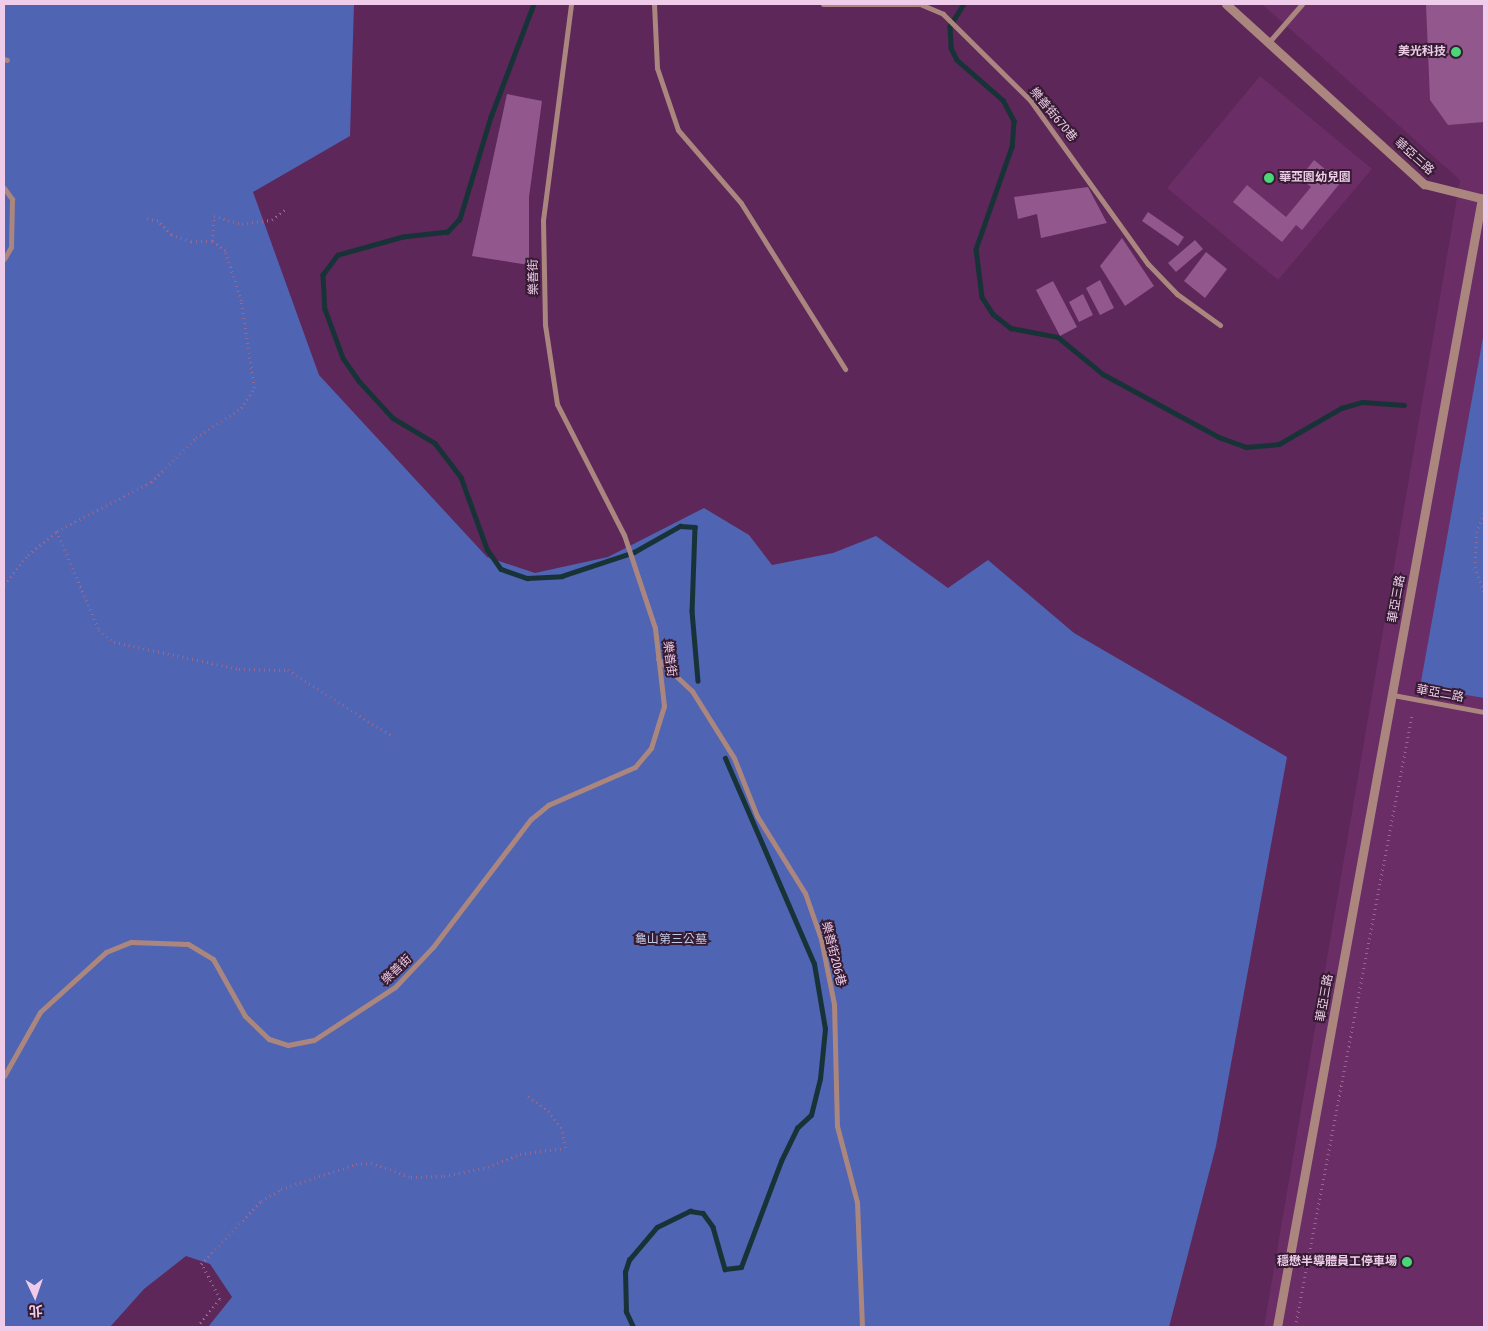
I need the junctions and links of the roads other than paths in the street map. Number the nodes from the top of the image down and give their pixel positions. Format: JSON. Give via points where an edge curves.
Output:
{"nodes":[{"id":1,"x":571,"y":4,"type":"edge"},
{"id":2,"x":654,"y":4,"type":"edge"},
{"id":3,"x":823,"y":4,"type":"edge"},
{"id":4,"x":1226,"y":4,"type":"edge"},
{"id":5,"x":1302,"y":4,"type":"edge"},
{"id":6,"x":1269,"y":42,"type":"junction"},
{"id":7,"x":4,"y":188,"type":"edge"},
{"id":8,"x":1483,"y":199,"type":"edge"},
{"id":9,"x":4,"y":259,"type":"edge"},
{"id":10,"x":1220,"y":324,"type":"dead end"},
{"id":11,"x":845,"y":369,"type":"dead end"},
{"id":12,"x":658,"y":659,"type":"junction"},
{"id":13,"x":1392,"y":696,"type":"junction"},
{"id":14,"x":1484,"y":712,"type":"edge"},
{"id":15,"x":4,"y":1076,"type":"edge"},
{"id":16,"x":862,"y":1327,"type":"edge"},
{"id":17,"x":1277,"y":1327,"type":"edge"}],
"edges":[{"from":1,"to":12,"type":"street","name":"樂善街","via":[[542,220],[545,325],[557,404],[637,566]]},
{"from":2,"to":11,"type":"street","via":[[657,68],[678,130],[741,203],[828,336]]},
{"from":3,"to":10,"type":"street","name":"樂善街670巷","via":[[920,4],[942,14],[1030,100],[1148,264],[1177,294]]},
{"from":4,"to":6,"type":"street","name":"華亞三路"},
{"from":5,"to":6,"type":"street"},
{"from":6,"to":8,"type":"street","name":"華亞三路","via":[[1424,184]]},
{"from":7,"to":9,"type":"street","via":[[12,199],[11,247]]},
{"from":8,"to":13,"type":"street","name":"華亞三路"},
{"from":12,"to":15,"type":"street","name":"樂善街","via":[[664,706],[660,728],[645,755],[634,767],[548,805],[531,819],[433,947],[395,987],[356,1016],[314,1040],[288,1045],[269,1039],[245,1016],[213,959],[188,944],[131,942],[106,952],[40,1012]]},
{"from":12,"to":16,"type":"street","name":"樂善街206巷","via":[[692,691],[734,758],[757,816],[805,894],[821,939],[834,1004],[837,1126],[857,1202]]},
{"from":13,"to":14,"type":"street","name":"華亞二路"},
{"from":13,"to":17,"type":"street","name":"華亞三路"}]}
